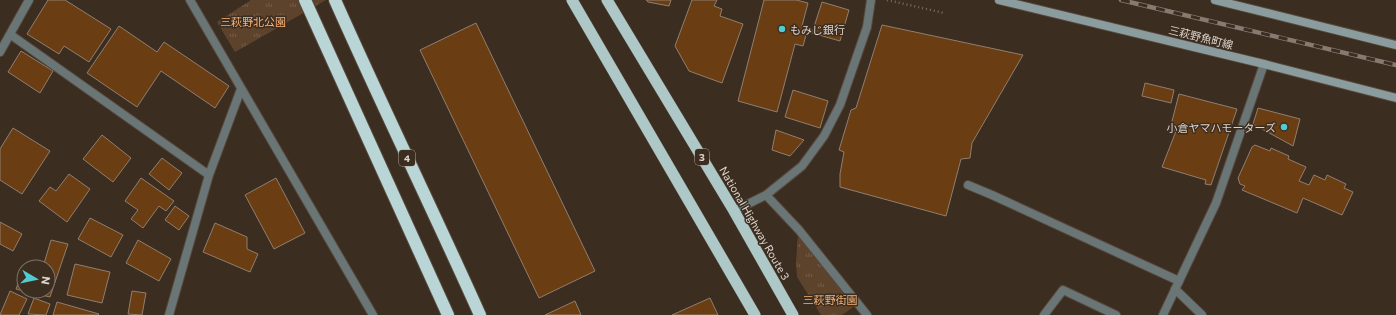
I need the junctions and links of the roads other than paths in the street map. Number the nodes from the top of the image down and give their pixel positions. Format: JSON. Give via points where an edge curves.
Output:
{"nodes":[{"id":1,"x":29,"y":0,"type":"edge"},
{"id":2,"x":190,"y":0,"type":"edge"},
{"id":3,"x":305,"y":0,"type":"edge"},
{"id":4,"x":335,"y":0,"type":"edge"},
{"id":5,"x":572,"y":0,"type":"edge"},
{"id":6,"x":607,"y":0,"type":"edge"},
{"id":7,"x":872,"y":0,"type":"edge"},
{"id":8,"x":999,"y":0,"type":"edge"},
{"id":9,"x":1216,"y":0,"type":"edge"},
{"id":10,"x":10,"y":34,"type":"junction"},
{"id":11,"x":1396,"y":45,"type":"edge"},
{"id":12,"x":0,"y":52,"type":"edge"},
{"id":13,"x":1264,"y":64,"type":"junction"},
{"id":14,"x":242,"y":89,"type":"junction"},
{"id":15,"x":1396,"y":98,"type":"edge"},
{"id":16,"x":209,"y":175,"type":"junction"},
{"id":17,"x":968,"y":185,"type":"dead end"},
{"id":18,"x":766,"y":195,"type":"junction"},
{"id":19,"x":734,"y":211,"type":"junction"},
{"id":20,"x":1177,"y":285,"type":"junction"},
{"id":21,"x":169,"y":315,"type":"edge"},
{"id":22,"x":373,"y":315,"type":"edge"},
{"id":23,"x":448,"y":315,"type":"edge"},
{"id":24,"x":480,"y":315,"type":"edge"},
{"id":25,"x":755,"y":315,"type":"edge"},
{"id":26,"x":793,"y":315,"type":"edge"},
{"id":27,"x":867,"y":315,"type":"edge"},
{"id":28,"x":1044,"y":315,"type":"edge"},
{"id":29,"x":1116,"y":315,"type":"edge"},
{"id":30,"x":1163,"y":315,"type":"edge"},
{"id":31,"x":1202,"y":315,"type":"edge"}],
"edges":[{"from":1,"to":10,"type":"street"},
{"from":2,"to":14,"type":"street"},
{"from":3,"to":23,"type":"highway"},
{"from":4,"to":24,"type":"highway","number":"4"},
{"from":5,"to":25,"type":"highway"},
{"from":6,"to":19,"type":"highway","name":"National Highway Route 3","number":"3"},
{"from":7,"to":18,"type":"street","via":[[867,27],[840,105],[824,136],[802,166]]},
{"from":8,"to":13,"type":"main road","name":"三萩野魚町線"},
{"from":9,"to":11,"type":"main road"},
{"from":10,"to":12,"type":"street"},
{"from":10,"to":16,"type":"street"},
{"from":13,"to":15,"type":"main road","name":"三萩野魚町線"},
{"from":13,"to":20,"type":"street","via":[[1216,203]]},
{"from":14,"to":16,"type":"street"},
{"from":14,"to":22,"type":"street"},
{"from":16,"to":21,"type":"street"},
{"from":17,"to":20,"type":"street"},
{"from":18,"to":19,"type":"street"},
{"from":18,"to":27,"type":"street","via":[[799,230]]},
{"from":19,"to":26,"type":"highway","name":"National Highway Route 3","number":"3"},
{"from":20,"to":30,"type":"street"},
{"from":20,"to":31,"type":"street"},
{"from":28,"to":29,"type":"street","via":[[1063,290]]}]}
